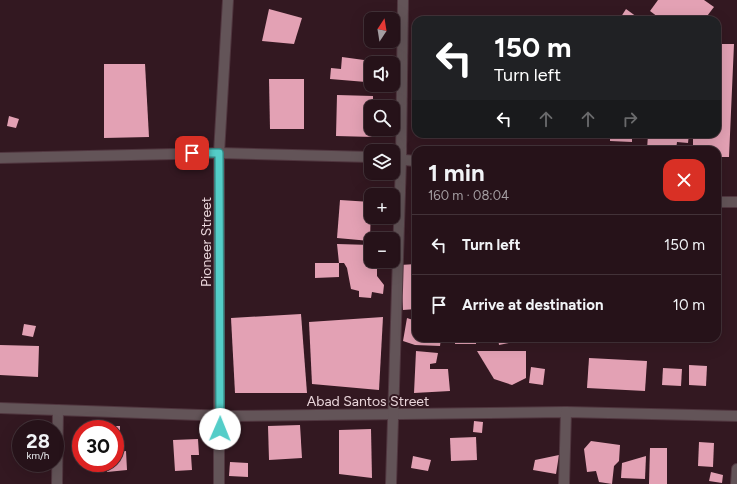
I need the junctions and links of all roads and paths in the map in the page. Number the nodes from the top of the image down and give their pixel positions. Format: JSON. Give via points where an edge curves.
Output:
{"nodes":[{"id":1,"x":228,"y":0,"type":"edge"},
{"id":2,"x":403,"y":0,"type":"edge"},
{"id":3,"x":398,"y":144,"type":"edge"},
{"id":4,"x":219,"y":153,"type":"junction"},
{"id":5,"x":0,"y":158,"type":"edge"},
{"id":6,"x":364,"y":158,"type":"edge"},
{"id":7,"x":400,"y":160,"type":"edge"},
{"id":8,"x":412,"y":161,"type":"edge"},
{"id":9,"x":397,"y":180,"type":"edge"},
{"id":10,"x":721,"y":202,"type":"edge"},
{"id":11,"x":737,"y":202,"type":"edge"},
{"id":12,"x":0,"y":408,"type":"edge"},
{"id":13,"x":58,"y":410,"type":"junction"},
{"id":14,"x":566,"y":412,"type":"junction"},
{"id":15,"x":392,"y":415,"type":"junction"},
{"id":16,"x":220,"y":416,"type":"junction"},
{"id":17,"x":737,"y":416,"type":"edge"},
{"id":18,"x":737,"y":469,"type":"edge"},
{"id":19,"x":57,"y":484,"type":"edge"},
{"id":20,"x":219,"y":484,"type":"edge"},
{"id":21,"x":391,"y":484,"type":"edge"},
{"id":22,"x":564,"y":484,"type":"edge"},
{"id":23,"x":736,"y":484,"type":"edge"}],
"edges":[{"from":1,"to":4,"type":"street","name":"Pioneer Street"},
{"from":2,"to":3,"type":"street"},
{"from":4,"to":5,"type":"street"},
{"from":4,"to":6,"type":"street"},
{"from":4,"to":16,"type":"street","name":"Pioneer Street"},
{"from":7,"to":8,"type":"street"},
{"from":9,"to":15,"type":"street"},
{"from":10,"to":11,"type":"street"},
{"from":12,"to":13,"type":"street","name":"Abad Santos Street"},
{"from":13,"to":16,"type":"street","name":"Abad Santos Street"},
{"from":13,"to":19,"type":"street"},
{"from":14,"to":15,"type":"street","name":"Abad Santos Street"},
{"from":14,"to":17,"type":"street","name":"Abad Santos Street"},
{"from":14,"to":22,"type":"street"},
{"from":15,"to":16,"type":"street","name":"Abad Santos Street"},
{"from":15,"to":21,"type":"street"},
{"from":16,"to":20,"type":"street","name":"Pioneer Street"},
{"from":18,"to":23,"type":"street"}]}
